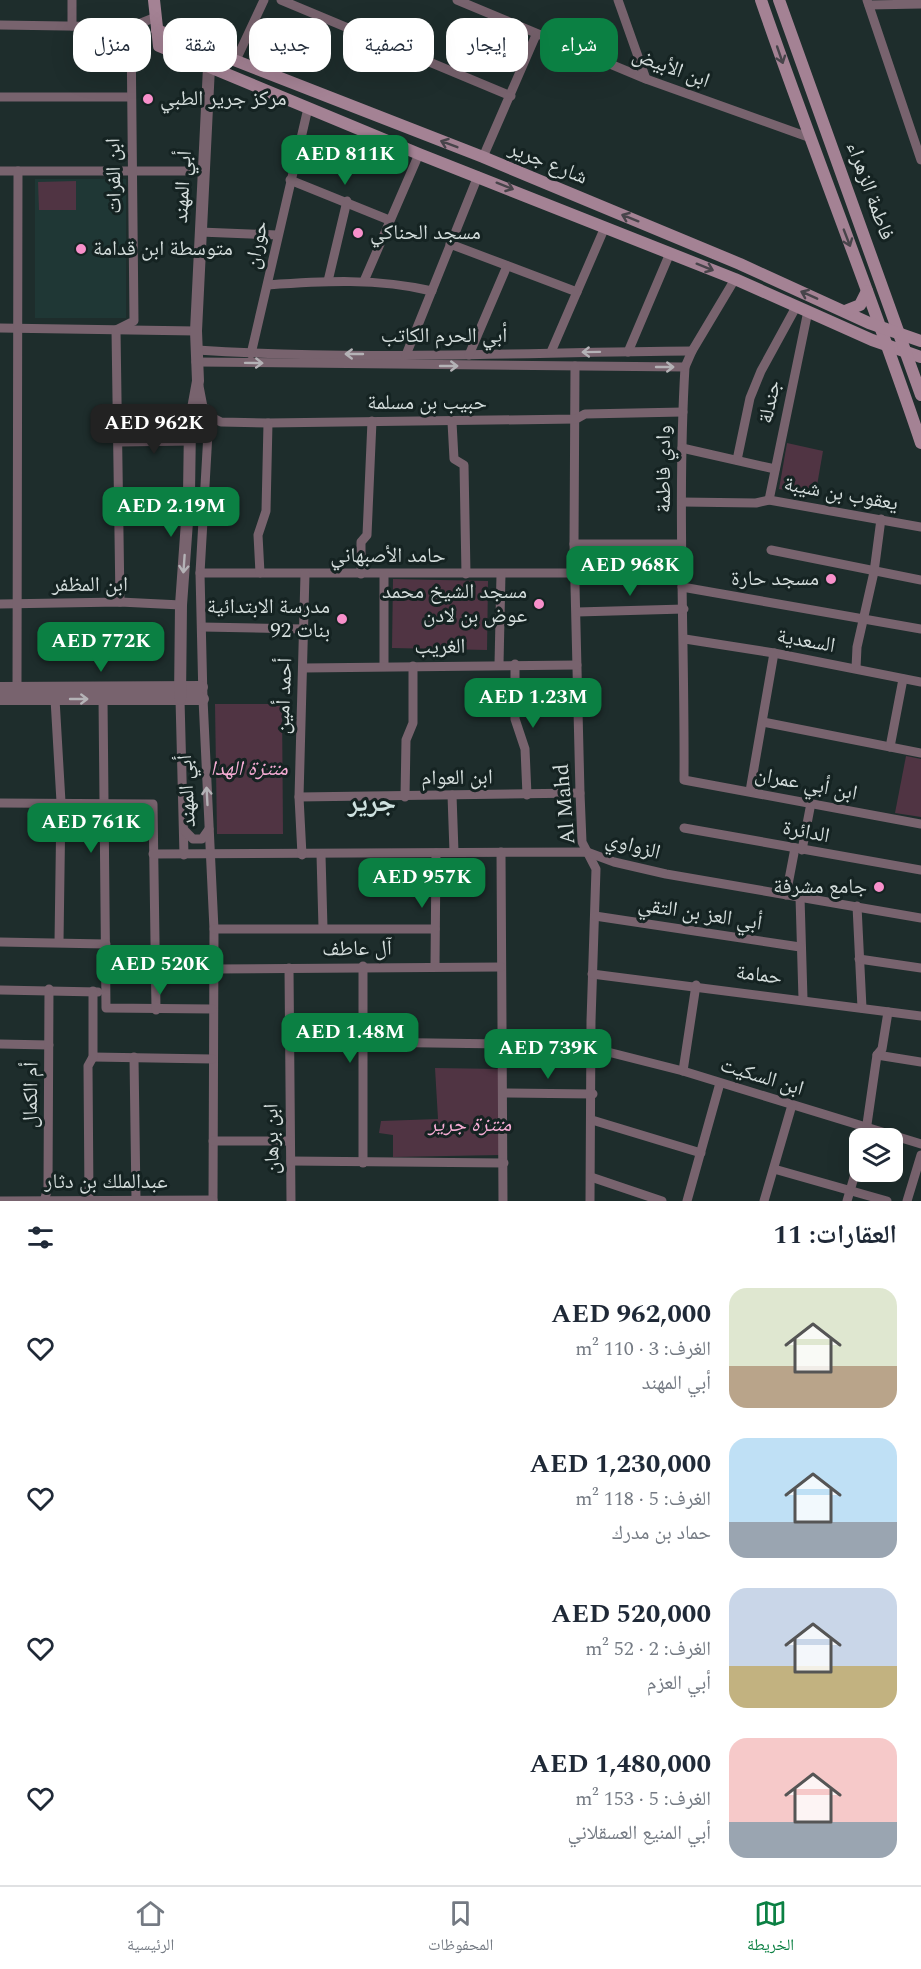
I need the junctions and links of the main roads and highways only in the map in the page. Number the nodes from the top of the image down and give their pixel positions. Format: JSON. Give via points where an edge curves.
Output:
{"nodes":[{"id":1,"x":154,"y":0,"type":"edge"},
{"id":2,"x":761,"y":0,"type":"edge"},
{"id":3,"x":779,"y":0,"type":"edge"},
{"id":4,"x":157,"y":30,"type":"junction"},
{"id":5,"x":827,"y":129,"type":"junction"},
{"id":6,"x":808,"y":137,"type":"junction"},
{"id":7,"x":843,"y":173,"type":"junction"},
{"id":8,"x":823,"y":177,"type":"junction"},
{"id":9,"x":867,"y":291,"type":"junction"},
{"id":10,"x":845,"y":311,"type":"junction"},
{"id":11,"x":893,"y":315,"type":"junction"},
{"id":12,"x":877,"y":323,"type":"junction"},
{"id":13,"x":899,"y":334,"type":"junction"},
{"id":14,"x":861,"y":336,"type":"junction"},
{"id":15,"x":921,"y":342,"type":"edge"},
{"id":16,"x":888,"y":347,"type":"junction"},
{"id":17,"x":914,"y":358,"type":"edge"},
{"id":18,"x":896,"y":368,"type":"junction"},
{"id":19,"x":921,"y":395,"type":"edge"},
{"id":20,"x":921,"y":443,"type":"edge"}],
"edges":[{"from":1,"to":4,"type":"main road"},
{"from":2,"to":6,"type":"main road","one_way":true},
{"from":3,"to":5,"type":"main road","name":"فاطمة الزهراء"},
{"from":10,"to":4,"type":"main road","name":"شارع جرير","one_way":true,"via":[[483,157]]},
{"from":4,"to":14,"type":"main road","name":"شارع جرير","one_way":true,"via":[[159,46],[209,68],[735,279]]},
{"from":5,"to":6,"type":"main road","via":[[824,142],[815,143]]},
{"from":5,"to":7,"type":"main road","name":"فاطمة الزهراء"},
{"from":6,"to":8,"type":"main road"},
{"from":7,"to":8,"type":"main road","via":[[837,165],[829,164]]},
{"from":7,"to":11,"type":"main road","name":"فاطمة الزهراء"},
{"from":8,"to":9,"type":"main road","one_way":true},
{"from":9,"to":10,"type":"main road","via":[[860,305]]},
{"from":9,"to":12,"type":"main road"},
{"from":10,"to":12,"type":"main road","name":"شارع جرير"},
{"from":11,"to":12,"type":"main road","via":[[889,327]]},
{"from":11,"to":13,"type":"main road","name":"فاطمة الزهراء"},
{"from":12,"to":13,"type":"main road","name":"شارع جرير"},
{"from":12,"to":14,"type":"main road","via":[[876,336]]},
{"from":12,"to":16,"type":"main road"},
{"from":13,"to":15,"type":"main road","name":"شارع جرير"},
{"from":13,"to":17,"type":"main road","name":"فاطمة الزهراء"},
{"from":14,"to":16,"type":"main road","name":"شارع جرير"},
{"from":15,"to":17,"type":"main road","via":[[911,347]]},
{"from":16,"to":17,"type":"main road","name":"شارع جرير"},
{"from":16,"to":18,"type":"main road"},
{"from":17,"to":18,"type":"main road","via":[[899,358]]},
{"from":17,"to":19,"type":"main road","name":"فاطمة الزهراء"},
{"from":18,"to":20,"type":"main road"}]}
